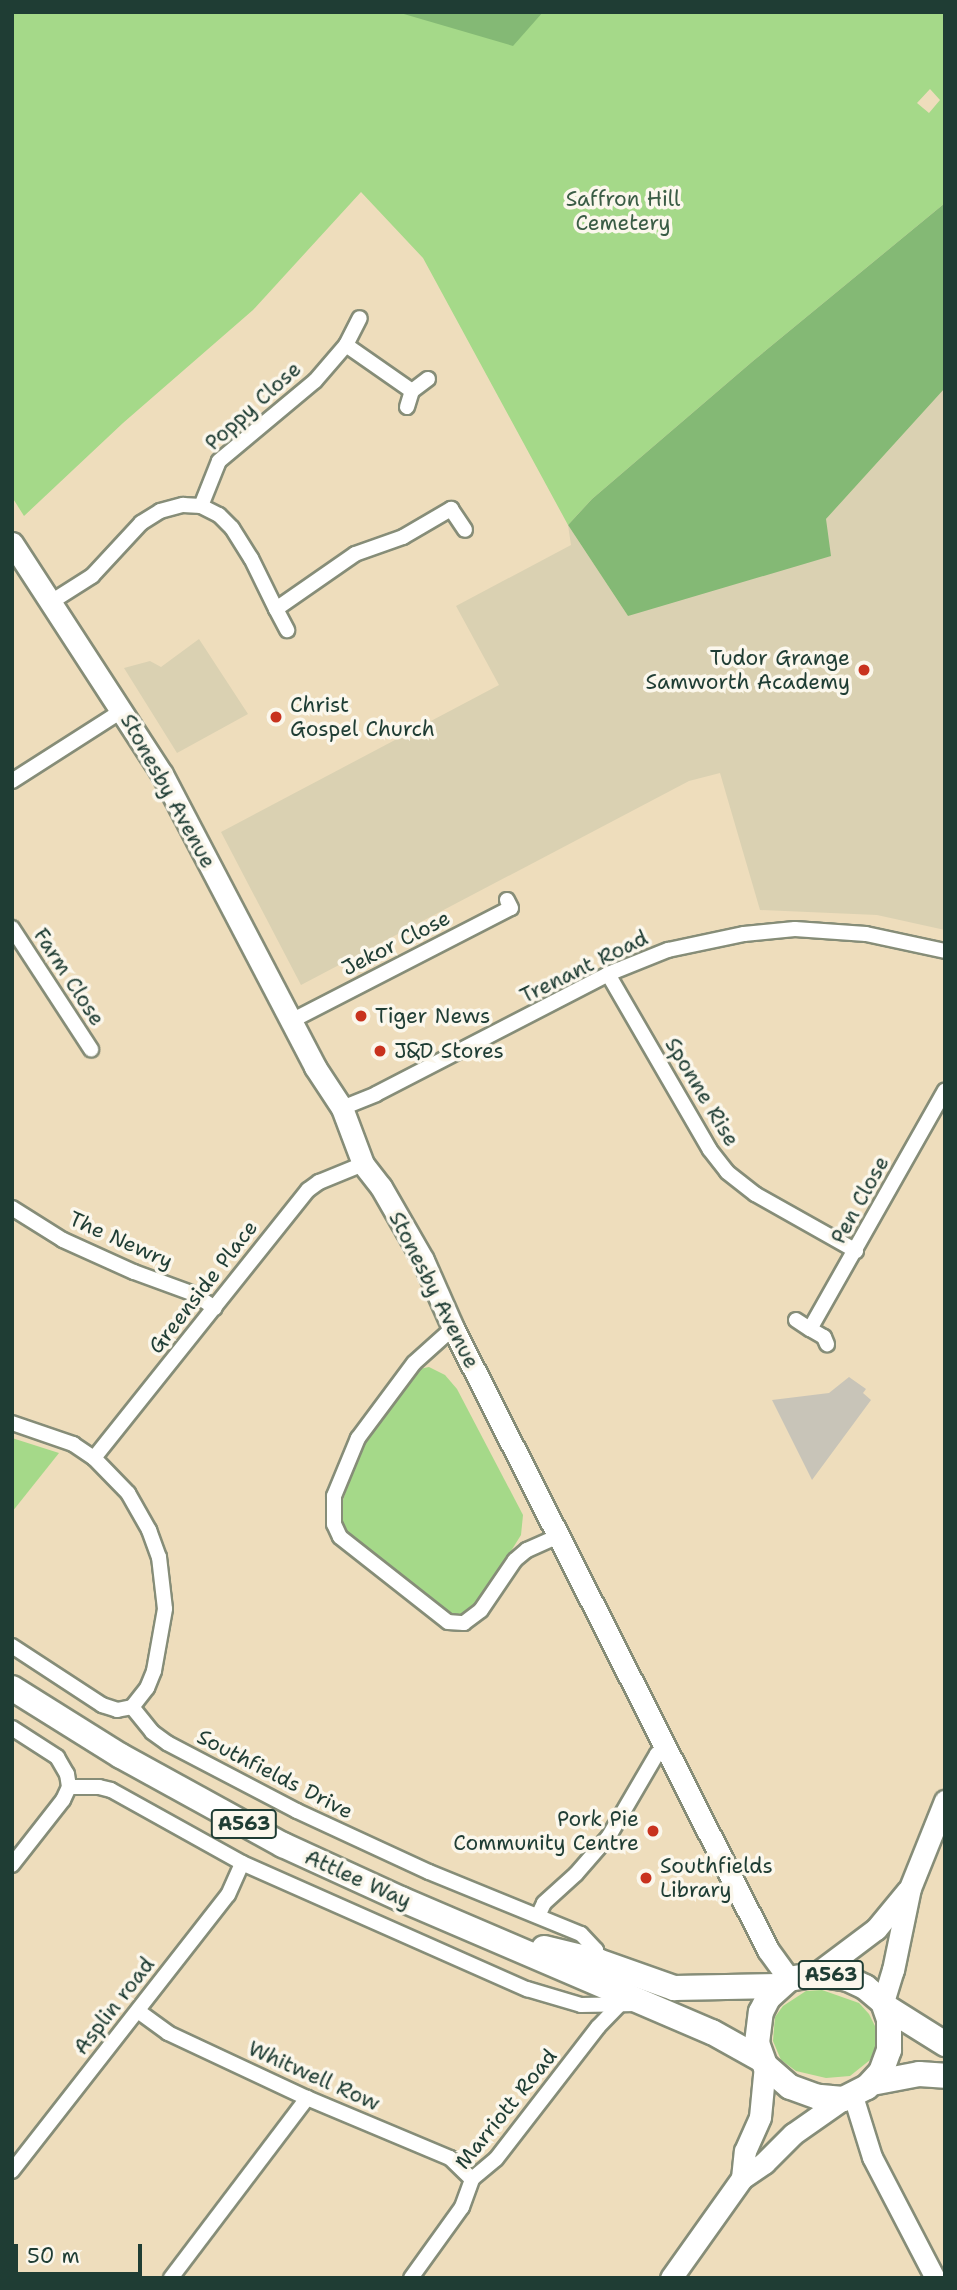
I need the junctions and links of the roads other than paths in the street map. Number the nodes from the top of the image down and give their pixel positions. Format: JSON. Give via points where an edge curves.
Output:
{"nodes":[{"id":1,"x":360,"y":318,"type":"dead end"},
{"id":2,"x":346,"y":345,"type":"junction"},
{"id":3,"x":428,"y":379,"type":"dead end"},
{"id":4,"x":412,"y":391,"type":"junction"},
{"id":5,"x":407,"y":407,"type":"dead end"},
{"id":6,"x":201,"y":506,"type":"junction"},
{"id":7,"x":465,"y":530,"type":"dead end"},
{"id":8,"x":14,"y":551,"type":"edge"},
{"id":9,"x":51,"y":602,"type":"junction"},
{"id":10,"x":276,"y":609,"type":"junction"},
{"id":11,"x":287,"y":630,"type":"dead end"},
{"id":12,"x":123,"y":710,"type":"junction"},
{"id":13,"x":12,"y":781,"type":"edge"},
{"id":14,"x":507,"y":900,"type":"dead end"},
{"id":15,"x":12,"y":928,"type":"edge"},
{"id":16,"x":945,"y":951,"type":"edge"},
{"id":17,"x":608,"y":974,"type":"junction"},
{"id":18,"x":291,"y":1021,"type":"junction"},
{"id":19,"x":91,"y":1049,"type":"dead end"},
{"id":20,"x":945,"y":1090,"type":"edge"},
{"id":21,"x":342,"y":1108,"type":"junction"},
{"id":22,"x":363,"y":1164,"type":"junction"},
{"id":23,"x":12,"y":1208,"type":"edge"},
{"id":24,"x":856,"y":1251,"type":"junction"},
{"id":25,"x":215,"y":1308,"type":"junction"},
{"id":26,"x":796,"y":1320,"type":"dead end"},
{"id":27,"x":453,"y":1328,"type":"junction"},
{"id":28,"x":810,"y":1329,"type":"junction"},
{"id":29,"x":827,"y":1344,"type":"dead end"},
{"id":30,"x":12,"y":1423,"type":"edge"},
{"id":31,"x":94,"y":1458,"type":"junction"},
{"id":32,"x":559,"y":1535,"type":"junction"},
{"id":33,"x":12,"y":1646,"type":"edge"},
{"id":34,"x":12,"y":1688,"type":"edge"},
{"id":35,"x":132,"y":1707,"type":"junction"},
{"id":36,"x":12,"y":1728,"type":"edge"},
{"id":37,"x":665,"y":1747,"type":"junction"},
{"id":38,"x":69,"y":1787,"type":"junction"},
{"id":39,"x":945,"y":1801,"type":"edge"},
{"id":40,"x":242,"y":1863,"type":"junction"},
{"id":41,"x":12,"y":1866,"type":"edge"},
{"id":42,"x":909,"y":1888,"type":"junction"},
{"id":43,"x":538,"y":1916,"type":"junction"},
{"id":44,"x":489,"y":1935,"type":"junction"},
{"id":45,"x":598,"y":1961,"type":"junction"},
{"id":46,"x":816,"y":1974,"type":"junction"},
{"id":47,"x":784,"y":1983,"type":"junction"},
{"id":48,"x":645,"y":2004,"type":"junction"},
{"id":49,"x":885,"y":2004,"type":"junction"},
{"id":50,"x":618,"y":2006,"type":"junction"},
{"id":51,"x":138,"y":2011,"type":"junction"},
{"id":52,"x":945,"y":2044,"type":"edge"},
{"id":53,"x":764,"y":2062,"type":"junction"},
{"id":54,"x":945,"y":2076,"type":"edge"},
{"id":55,"x":856,"y":2093,"type":"junction"},
{"id":56,"x":307,"y":2098,"type":"junction"},
{"id":57,"x":12,"y":2171,"type":"edge"},
{"id":58,"x":742,"y":2178,"type":"junction"},
{"id":59,"x":472,"y":2179,"type":"junction"},
{"id":60,"x":171,"y":2278,"type":"edge"},
{"id":61,"x":411,"y":2278,"type":"edge"},
{"id":62,"x":671,"y":2278,"type":"edge"},
{"id":63,"x":935,"y":2278,"type":"edge"}],
"edges":[{"from":1,"to":2,"type":"street","name":"Poppy Close"},
{"from":2,"to":4,"type":"street"},
{"from":2,"to":6,"type":"street","name":"Poppy Close","via":[[315,381],[219,461]]},
{"from":3,"to":4,"type":"street"},
{"from":4,"to":5,"type":"street"},
{"from":6,"to":9,"type":"street","via":[[160,511],[141,523],[92,576]]},
{"from":6,"to":10,"type":"street","via":[[232,528]]},
{"from":7,"to":10,"type":"street","via":[[452,509],[403,537],[355,554]]},
{"from":8,"to":9,"type":"main road","name":"Stonesby Avenue"},
{"from":9,"to":12,"type":"main road","name":"Stonesby Avenue"},
{"from":10,"to":11,"type":"street"},
{"from":12,"to":13,"type":"street"},
{"from":12,"to":18,"type":"main road","name":"Stonesby Avenue"},
{"from":14,"to":18,"type":"street","name":"Jekor Close","via":[[511,908]]},
{"from":15,"to":19,"type":"street","name":"Farm Close"},
{"from":16,"to":17,"type":"street","name":"Trenant Road","via":[[866,934],[795,929],[668,950]]},
{"from":17,"to":21,"type":"street","name":"Trenant Road"},
{"from":17,"to":24,"type":"street","name":"Sponne Rise","via":[[727,1172],[755,1194]]},
{"from":18,"to":21,"type":"main road","name":"Stonesby Avenue"},
{"from":20,"to":24,"type":"street","name":"Pen Close"},
{"from":21,"to":22,"type":"main road","name":"Stonesby Avenue"},
{"from":22,"to":25,"type":"street","name":"Greenside Place","via":[[308,1190]]},
{"from":22,"to":27,"type":"main road","name":"Stonesby Avenue","via":[[423,1260]]},
{"from":23,"to":25,"type":"street","name":"The Newry","via":[[63,1240],[194,1294]]},
{"from":24,"to":28,"type":"street","name":"Pen Close"},
{"from":25,"to":31,"type":"street","name":"Greenside Place"},
{"from":26,"to":28,"type":"street"},
{"from":27,"to":32,"type":"main road","name":"Stonesby Avenue"},
{"from":27,"to":32,"type":"street","via":[[414,1363],[358,1438],[334,1496],[334,1524],[340,1537],[448,1622],[464,1623],[481,1610],[515,1560]]},
{"from":28,"to":29,"type":"street"},
{"from":30,"to":31,"type":"street","via":[[63,1440]]},
{"from":31,"to":35,"type":"street","via":[[113,1474],[139,1511],[159,1557],[165,1585],[159,1653],[147,1688]]},
{"from":32,"to":37,"type":"main road","name":"Stonesby Avenue"},
{"from":33,"to":35,"type":"street","via":[[102,1705],[117,1710]]},
{"from":34,"to":44,"type":"highway","name":"Attlee Way","number":"A563","via":[[121,1756],[283,1845]]},
{"from":35,"to":43,"type":"street","name":"Southfields Drive","via":[[167,1743],[297,1811]]},
{"from":36,"to":38,"type":"street","via":[[57,1757]]},
{"from":37,"to":43,"type":"street","via":[[609,1836],[544,1903]]},
{"from":37,"to":47,"type":"main road","name":"Stonesby Avenue"},
{"from":38,"to":40,"type":"street","via":[[111,1790]]},
{"from":38,"to":41,"type":"street"},
{"from":39,"to":42,"type":"main road"},
{"from":40,"to":50,"type":"street","via":[[527,1989],[581,2005]]},
{"from":40,"to":51,"type":"street","name":"Asplin road","via":[[228,1895]]},
{"from":42,"to":46,"type":"main road","via":[[876,1929]]},
{"from":42,"to":49,"type":"main road"},
{"from":43,"to":45,"type":"street","name":"Southfields Drive","via":[[581,1934],[596,1950]]},
{"from":44,"to":45,"type":"highway","name":"Attlee Way","number":"A563"},
{"from":44,"to":48,"type":"highway","name":"Attlee Way","number":"A563"},
{"from":45,"to":47,"type":"highway","name":"Attlee Way","number":"A563","via":[[674,1988]]},
{"from":46,"to":47,"type":"highway","number":"A563"},
{"from":46,"to":49,"type":"highway","number":"A563","via":[[848,1979]]},
{"from":47,"to":53,"type":"highway","number":"A563","via":[[761,2012],[757,2028]]},
{"from":48,"to":50,"type":"street"},
{"from":48,"to":53,"type":"highway","name":"Attlee Way","number":"A563","via":[[712,2032]]},
{"from":49,"to":52,"type":"highway","number":"A563"},
{"from":49,"to":55,"type":"highway","number":"A563","via":[[889,2050],[881,2072]]},
{"from":50,"to":59,"type":"street","name":"Marriott Road","via":[[496,2159]]},
{"from":51,"to":56,"type":"street","name":"Whitwell Row","via":[[168,2033]]},
{"from":51,"to":57,"type":"street","name":"Asplin road"},
{"from":53,"to":55,"type":"highway","number":"A563","via":[[775,2076],[802,2092]]},
{"from":53,"to":58,"type":"main road","via":[[760,2117],[745,2151]]},
{"from":54,"to":55,"type":"highway","number":"A563","via":[[919,2074]]},
{"from":55,"to":58,"type":"main road","via":[[793,2134]]},
{"from":55,"to":63,"type":"street","via":[[872,2157]]},
{"from":56,"to":59,"type":"street","name":"Whitwell Row","via":[[450,2158]]},
{"from":56,"to":60,"type":"street"},
{"from":58,"to":62,"type":"main road"},
{"from":59,"to":61,"type":"street","name":"Marriott Road","via":[[462,2207]]}]}
